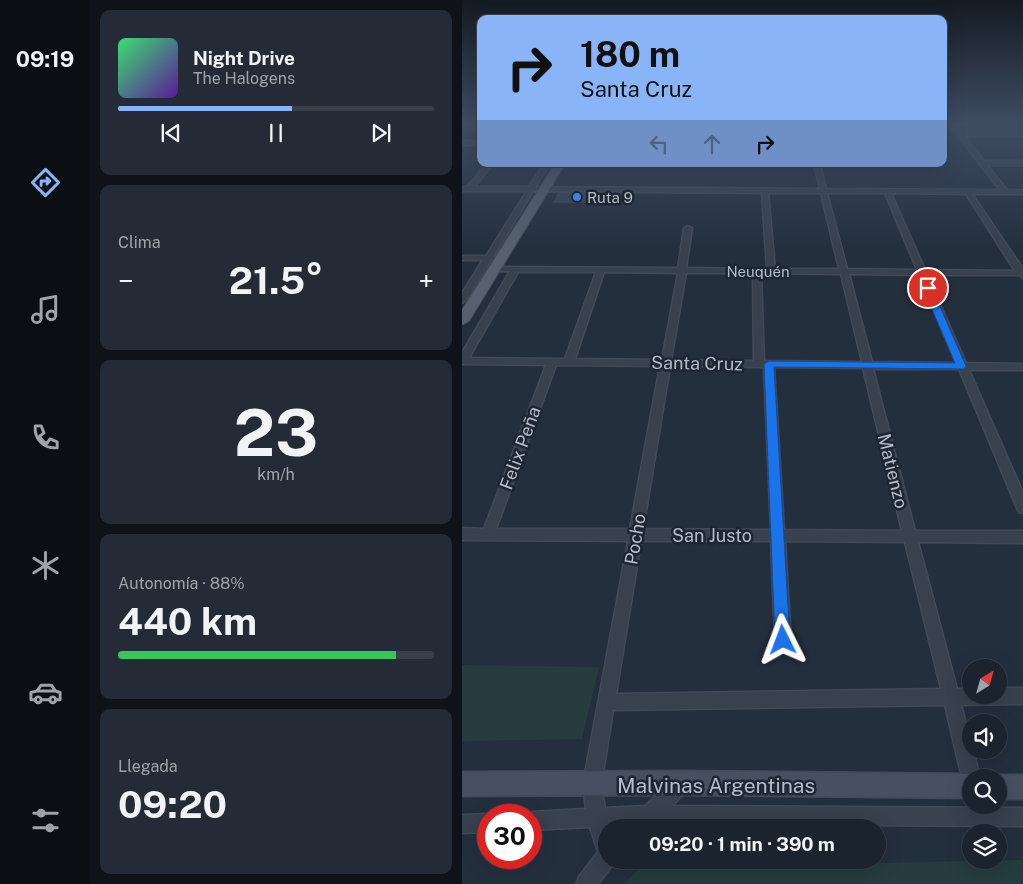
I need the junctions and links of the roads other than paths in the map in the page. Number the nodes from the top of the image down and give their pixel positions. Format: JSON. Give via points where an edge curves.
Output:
{"nodes":[{"id":1,"x":984,"y":165,"type":"edge"},
{"id":2,"x":487,"y":167,"type":"edge"},
{"id":3,"x":546,"y":167,"type":"edge"},
{"id":4,"x":558,"y":167,"type":"edge"},
{"id":5,"x":818,"y":167,"type":"edge"},
{"id":6,"x":466,"y":189,"type":"edge"},
{"id":7,"x":531,"y":189,"type":"junction"},
{"id":8,"x":543,"y":189,"type":"junction"},
{"id":9,"x":765,"y":190,"type":"junction"},
{"id":10,"x":822,"y":191,"type":"junction"},
{"id":11,"x":888,"y":191,"type":"junction"},
{"id":12,"x":968,"y":192,"type":"junction"},
{"id":13,"x":1005,"y":192,"type":"junction"},
{"id":14,"x":1022,"y":192,"type":"edge"},
{"id":15,"x":688,"y":228,"type":"dead end"},
{"id":16,"x":462,"y":258,"type":"edge"},
{"id":17,"x":494,"y":262,"type":"junction"},
{"id":18,"x":514,"y":270,"type":"junction"},
{"id":19,"x":601,"y":270,"type":"junction"},
{"id":20,"x":682,"y":270,"type":"junction"},
{"id":21,"x":757,"y":271,"type":"junction"},
{"id":22,"x":771,"y":271,"type":"junction"},
{"id":23,"x":843,"y":272,"type":"junction"},
{"id":24,"x":921,"y":272,"type":"junction"},
{"id":25,"x":1022,"y":274,"type":"edge"},
{"id":26,"x":462,"y":300,"type":"edge"},
{"id":27,"x":462,"y":320,"type":"edge"},
{"id":28,"x":462,"y":361,"type":"edge"},
{"id":29,"x":552,"y":362,"type":"junction"},
{"id":30,"x":569,"y":362,"type":"junction"},
{"id":31,"x":666,"y":363,"type":"junction"},
{"id":32,"x":764,"y":364,"type":"junction"},
{"id":33,"x":867,"y":365,"type":"junction"},
{"id":34,"x":961,"y":366,"type":"junction"},
{"id":35,"x":1022,"y":367,"type":"edge"},
{"id":36,"x":1022,"y":508,"type":"edge"},
{"id":37,"x":462,"y":534,"type":"edge"},
{"id":38,"x":488,"y":534,"type":"junction"},
{"id":39,"x":636,"y":535,"type":"junction"},
{"id":40,"x":777,"y":535,"type":"junction"},
{"id":41,"x":910,"y":535,"type":"junction"},
{"id":42,"x":1022,"y":537,"type":"edge"},
{"id":43,"x":783,"y":640,"type":"dead end"},
{"id":44,"x":1022,"y":696,"type":"edge"},
{"id":45,"x":951,"y":697,"type":"junction"},
{"id":46,"x":606,"y":702,"type":"junction"},
{"id":47,"x":969,"y":769,"type":"edge"},
{"id":48,"x":462,"y":784,"type":"edge"},
{"id":49,"x":681,"y":784,"type":"junction"},
{"id":50,"x":592,"y":785,"type":"junction"},
{"id":51,"x":962,"y":786,"type":"edge"},
{"id":52,"x":1007,"y":786,"type":"edge"},
{"id":53,"x":1022,"y":787,"type":"edge"},
{"id":54,"x":597,"y":818,"type":"junction"},
{"id":55,"x":1022,"y":818,"type":"edge"},
{"id":56,"x":612,"y":819,"type":"edge"},
{"id":57,"x":644,"y":819,"type":"edge"},
{"id":58,"x":886,"y":819,"type":"edge"},
{"id":59,"x":542,"y":820,"type":"edge"},
{"id":60,"x":598,"y":821,"type":"edge"},
{"id":61,"x":477,"y":823,"type":"edge"},
{"id":62,"x":462,"y":824,"type":"edge"},
{"id":63,"x":598,"y":868,"type":"edge"},
{"id":64,"x":587,"y":883,"type":"edge"}],
"edges":[{"from":1,"to":13,"type":"street"},
{"from":2,"to":6,"type":"street"},
{"from":3,"to":7,"type":"street"},
{"from":4,"to":8,"type":"main road"},
{"from":5,"to":10,"type":"street","name":"Matienzo"},
{"from":6,"to":7,"type":"street"},
{"from":7,"to":8,"type":"street"},
{"from":7,"to":17,"type":"street"},
{"from":8,"to":9,"type":"street"},
{"from":8,"to":17,"type":"main road"},
{"from":9,"to":10,"type":"street"},
{"from":9,"to":22,"type":"street"},
{"from":10,"to":11,"type":"street"},
{"from":10,"to":23,"type":"street","name":"Matienzo"},
{"from":11,"to":12,"type":"street"},
{"from":11,"to":24,"type":"street"},
{"from":12,"to":13,"type":"street"},
{"from":12,"to":25,"type":"street"},
{"from":13,"to":14,"type":"street"},
{"from":15,"to":20,"type":"street","name":"Pocho"},
{"from":16,"to":17,"type":"street","name":"Neuquén"},
{"from":17,"to":18,"type":"street","name":"Neuquén"},
{"from":17,"to":26,"type":"street"},
{"from":17,"to":27,"type":"main road"},
{"from":18,"to":19,"type":"street","name":"Neuquén"},
{"from":18,"to":28,"type":"street"},
{"from":19,"to":20,"type":"street","name":"Neuquén"},
{"from":19,"to":30,"type":"street"},
{"from":20,"to":21,"type":"street","name":"Neuquén"},
{"from":20,"to":31,"type":"street","name":"Pocho"},
{"from":21,"to":22,"type":"street","name":"Neuquén"},
{"from":21,"to":32,"type":"street"},
{"from":22,"to":23,"type":"street","name":"Neuquén"},
{"from":23,"to":24,"type":"street","name":"Neuquén"},
{"from":23,"to":33,"type":"street","name":"Matienzo"},
{"from":24,"to":25,"type":"street","name":"Neuquén"},
{"from":24,"to":34,"type":"street"},
{"from":28,"to":29,"type":"street","name":"Santa Cruz"},
{"from":29,"to":30,"type":"street","name":"Santa Cruz"},
{"from":29,"to":38,"type":"street","name":"Felix Peña"},
{"from":30,"to":31,"type":"street","name":"Santa Cruz"},
{"from":31,"to":32,"type":"street","name":"Santa Cruz"},
{"from":31,"to":39,"type":"street","name":"Pocho"},
{"from":32,"to":33,"type":"street","name":"Santa Cruz"},
{"from":32,"to":40,"type":"street"},
{"from":33,"to":34,"type":"street","name":"Santa Cruz"},
{"from":33,"to":41,"type":"street","name":"Matienzo"},
{"from":34,"to":35,"type":"street","name":"Santa Cruz"},
{"from":34,"to":36,"type":"street"},
{"from":37,"to":38,"type":"street","name":"San Justo"},
{"from":38,"to":39,"type":"street","name":"San Justo"},
{"from":39,"to":40,"type":"street","name":"San Justo"},
{"from":39,"to":46,"type":"street","name":"Pocho"},
{"from":40,"to":41,"type":"street","name":"San Justo"},
{"from":40,"to":43,"type":"street"},
{"from":41,"to":42,"type":"street","name":"San Justo"},
{"from":41,"to":45,"type":"street","name":"Matienzo"},
{"from":44,"to":45,"type":"street"},
{"from":45,"to":46,"type":"street"},
{"from":45,"to":47,"type":"street","name":"Matienzo"},
{"from":46,"to":50,"type":"street","name":"Pocho"},
{"from":48,"to":50,"type":"main road","name":"Malvinas Argentinas"},
{"from":49,"to":50,"type":"main road","name":"Malvinas Argentinas"},
{"from":49,"to":51,"type":"main road","name":"Malvinas Argentinas"},
{"from":49,"to":57,"type":"street"},
{"from":50,"to":54,"type":"street","name":"Pocho"},
{"from":52,"to":53,"type":"main road"},
{"from":54,"to":56,"type":"street"},
{"from":54,"to":59,"type":"street"},
{"from":54,"to":60,"type":"street","name":"Pocho"},
{"from":55,"to":58,"type":"street"},
{"from":61,"to":62,"type":"street"},
{"from":63,"to":64,"type":"street"}]}
